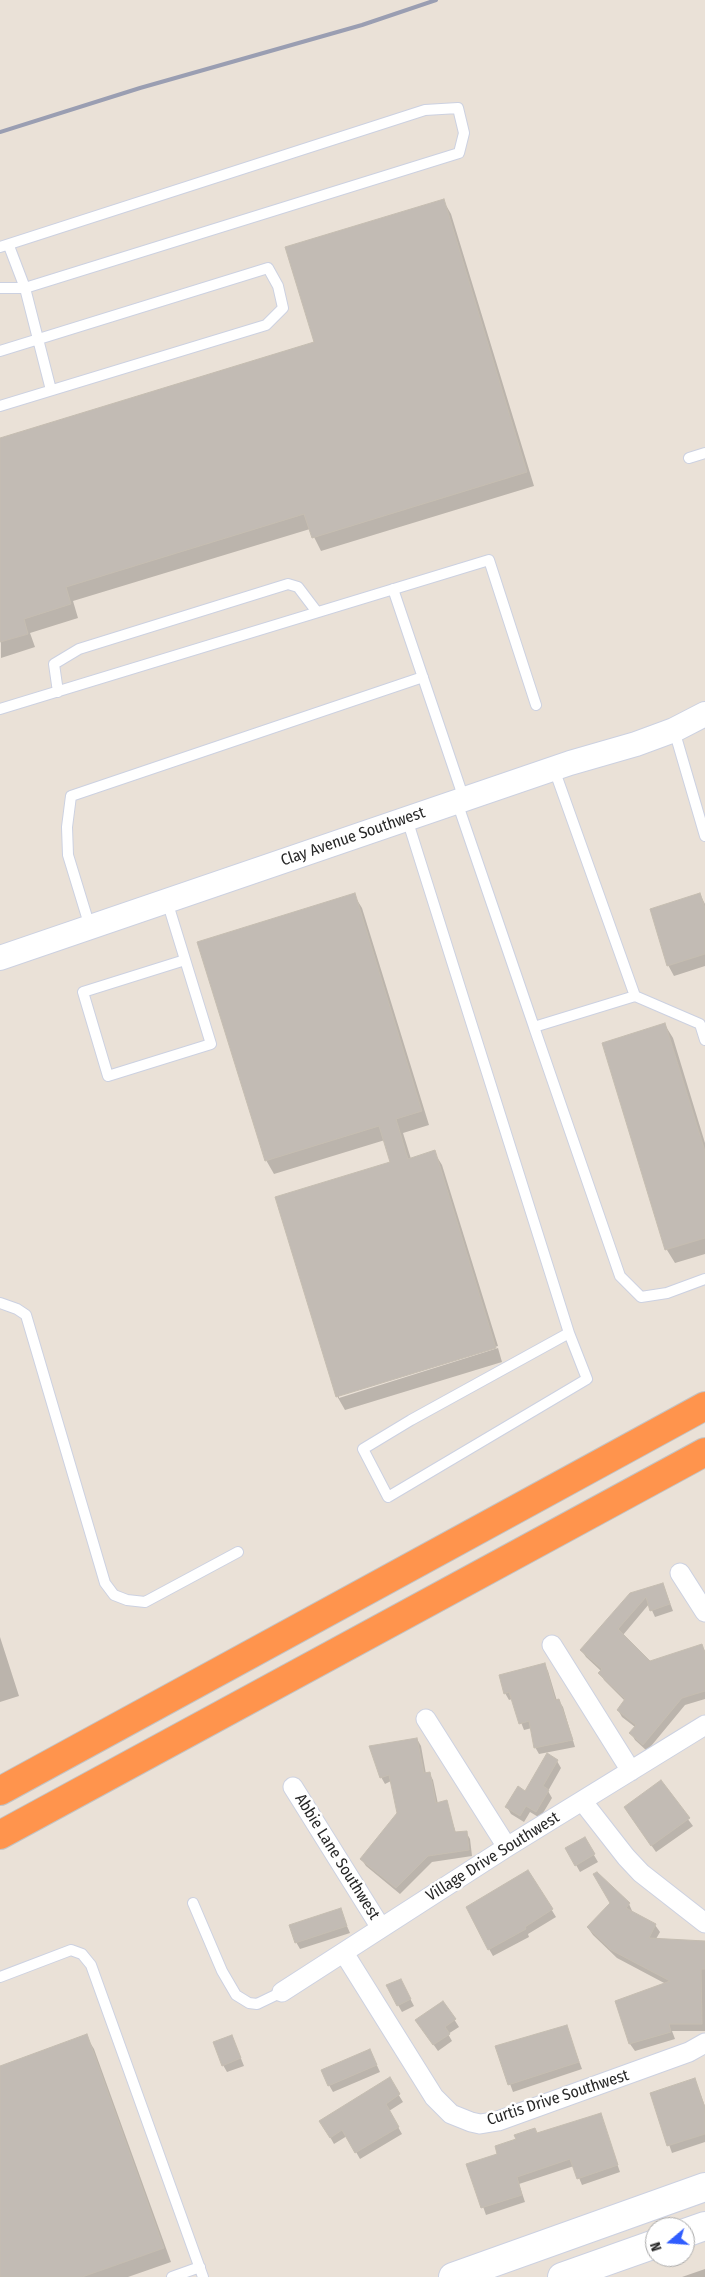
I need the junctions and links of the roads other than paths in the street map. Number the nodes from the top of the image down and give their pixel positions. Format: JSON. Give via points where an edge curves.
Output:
{"nodes":[{"id":1,"x":4,"y":246,"type":"edge"},
{"id":2,"x":0,"y":288,"type":"edge"},
{"id":3,"x":24,"y":288,"type":"junction"},
{"id":4,"x":37,"y":340,"type":"junction"},
{"id":5,"x":0,"y":351,"type":"edge"},
{"id":6,"x":51,"y":390,"type":"junction"},
{"id":7,"x":0,"y":406,"type":"edge"},
{"id":8,"x":705,"y":453,"type":"edge"},
{"id":9,"x":689,"y":458,"type":"dead end"},
{"id":10,"x":393,"y":589,"type":"junction"},
{"id":11,"x":317,"y":612,"type":"junction"},
{"id":12,"x":423,"y":677,"type":"junction"},
{"id":13,"x":58,"y":692,"type":"junction"},
{"id":14,"x":536,"y":706,"type":"dead end"},
{"id":15,"x":0,"y":709,"type":"edge"},
{"id":16,"x":705,"y":714,"type":"edge"},
{"id":17,"x":674,"y":730,"type":"junction"},
{"id":18,"x":554,"y":768,"type":"junction"},
{"id":19,"x":460,"y":801,"type":"junction"},
{"id":20,"x":407,"y":819,"type":"junction"},
{"id":21,"x":705,"y":836,"type":"edge"},
{"id":22,"x":168,"y":901,"type":"junction"},
{"id":23,"x":90,"y":927,"type":"junction"},
{"id":24,"x":0,"y":958,"type":"edge"},
{"id":25,"x":185,"y":960,"type":"junction"},
{"id":26,"x":634,"y":996,"type":"junction"},
{"id":27,"x":534,"y":1027,"type":"junction"},
{"id":28,"x":705,"y":1040,"type":"edge"},
{"id":29,"x":705,"y":1279,"type":"edge"},
{"id":30,"x":0,"y":1303,"type":"edge"},
{"id":31,"x":569,"y":1333,"type":"junction"},
{"id":32,"x":705,"y":1406,"type":"edge"},
{"id":33,"x":705,"y":1452,"type":"edge"},
{"id":34,"x":705,"y":1466,"type":"edge"},
{"id":35,"x":544,"y":1540,"type":"junction"},
{"id":36,"x":238,"y":1552,"type":"dead end"},
{"id":37,"x":680,"y":1573,"type":"dead end"},
{"id":38,"x":705,"y":1612,"type":"edge"},
{"id":39,"x":552,"y":1645,"type":"dead end"},
{"id":40,"x":426,"y":1719,"type":"dead end"},
{"id":41,"x":705,"y":1725,"type":"edge"},
{"id":42,"x":631,"y":1771,"type":"junction"},
{"id":43,"x":293,"y":1787,"type":"dead end"},
{"id":44,"x":0,"y":1791,"type":"edge"},
{"id":45,"x":583,"y":1802,"type":"junction"},
{"id":46,"x":0,"y":1834,"type":"edge"},
{"id":47,"x":507,"y":1848,"type":"junction"},
{"id":48,"x":193,"y":1903,"type":"dead end"},
{"id":49,"x":705,"y":1923,"type":"edge"},
{"id":50,"x":381,"y":1928,"type":"junction"},
{"id":51,"x":344,"y":1953,"type":"junction"},
{"id":52,"x":0,"y":1977,"type":"edge"},
{"id":53,"x":282,"y":1992,"type":"joint"},
{"id":54,"x":705,"y":2044,"type":"edge"},
{"id":55,"x":705,"y":2187,"type":"edge"},
{"id":56,"x":645,"y":2248,"type":"edge"},
{"id":57,"x":202,"y":2272,"type":"edge"},
{"id":58,"x":172,"y":2277,"type":"edge"},
{"id":59,"x":453,"y":2277,"type":"edge"},
{"id":60,"x":562,"y":2277,"type":"edge"}],
"edges":[{"from":1,"to":3,"type":"lane"},
{"from":1,"to":3,"type":"lane","via":[[425,110],[458,108],[464,132],[459,153]]},
{"from":2,"to":3,"type":"lane"},
{"from":3,"to":4,"type":"lane"},
{"from":4,"to":5,"type":"lane"},
{"from":4,"to":6,"type":"lane"},
{"from":4,"to":6,"type":"lane","via":[[268,268],[278,286],[283,308],[266,325]]},
{"from":6,"to":7,"type":"lane"},
{"from":8,"to":9,"type":"lane"},
{"from":10,"to":11,"type":"lane"},
{"from":10,"to":12,"type":"lane"},
{"from":10,"to":14,"type":"lane","via":[[489,560]]},
{"from":11,"to":13,"type":"lane"},
{"from":11,"to":13,"type":"lane","via":[[298,587],[288,584],[79,649],[54,664]]},
{"from":12,"to":19,"type":"lane"},
{"from":12,"to":23,"type":"lane","via":[[71,796],[66,828],[68,855]]},
{"from":13,"to":15,"type":"lane"},
{"from":16,"to":17,"type":"street","name":"Clay Avenue Southwest"},
{"from":17,"to":18,"type":"street","name":"Clay Avenue Southwest"},
{"from":17,"to":21,"type":"lane"},
{"from":18,"to":19,"type":"street","name":"Clay Avenue Southwest"},
{"from":18,"to":26,"type":"lane"},
{"from":19,"to":20,"type":"street","name":"Clay Avenue Southwest"},
{"from":19,"to":27,"type":"lane"},
{"from":20,"to":22,"type":"street","name":"Clay Avenue Southwest"},
{"from":20,"to":31,"type":"lane"},
{"from":22,"to":23,"type":"street","name":"Clay Avenue Southwest"},
{"from":22,"to":25,"type":"lane"},
{"from":23,"to":24,"type":"street","name":"Clay Avenue Southwest"},
{"from":25,"to":25,"type":"lane","via":[[211,1044],[108,1076],[83,992]]},
{"from":26,"to":27,"type":"lane"},
{"from":26,"to":28,"type":"lane","via":[[700,1024]]},
{"from":27,"to":29,"type":"lane","via":[[620,1276],[641,1296],[667,1293]]},
{"from":30,"to":36,"type":"lane","via":[[26,1315],[105,1583],[114,1596],[145,1602]]},
{"from":31,"to":31,"type":"lane","via":[[363,1449],[388,1497],[587,1379]]},
{"from":32,"to":44,"type":"highway"},
{"from":33,"to":35,"type":"highway"},
{"from":34,"to":35,"type":"highway"},
{"from":35,"to":46,"type":"highway"},
{"from":37,"to":38,"type":"street"},
{"from":39,"to":42,"type":"street"},
{"from":40,"to":47,"type":"street"},
{"from":41,"to":42,"type":"street","name":"Village Drive Southwest"},
{"from":42,"to":45,"type":"street","name":"Village Drive Southwest"},
{"from":43,"to":50,"type":"street","name":"Abbie Lane Southwest"},
{"from":45,"to":47,"type":"street","name":"Village Drive Southwest"},
{"from":45,"to":49,"type":"street","via":[[641,1873]]},
{"from":47,"to":50,"type":"street","name":"Village Drive Southwest"},
{"from":48,"to":53,"type":"lane","via":[[222,1972],[236,1995],[257,2004]]},
{"from":50,"to":51,"type":"street","name":"Village Drive Southwest"},
{"from":51,"to":53,"type":"street","name":"Village Drive Southwest"},
{"from":51,"to":54,"type":"street","name":"Curtis Drive Southwest","via":[[434,2097],[451,2114],[471,2122],[498,2121]]},
{"from":52,"to":57,"type":"lane","via":[[71,1950],[86,1958],[98,1980]]},
{"from":55,"to":59,"type":"main road"},
{"from":56,"to":60,"type":"main road"},
{"from":57,"to":58,"type":"lane"}]}
